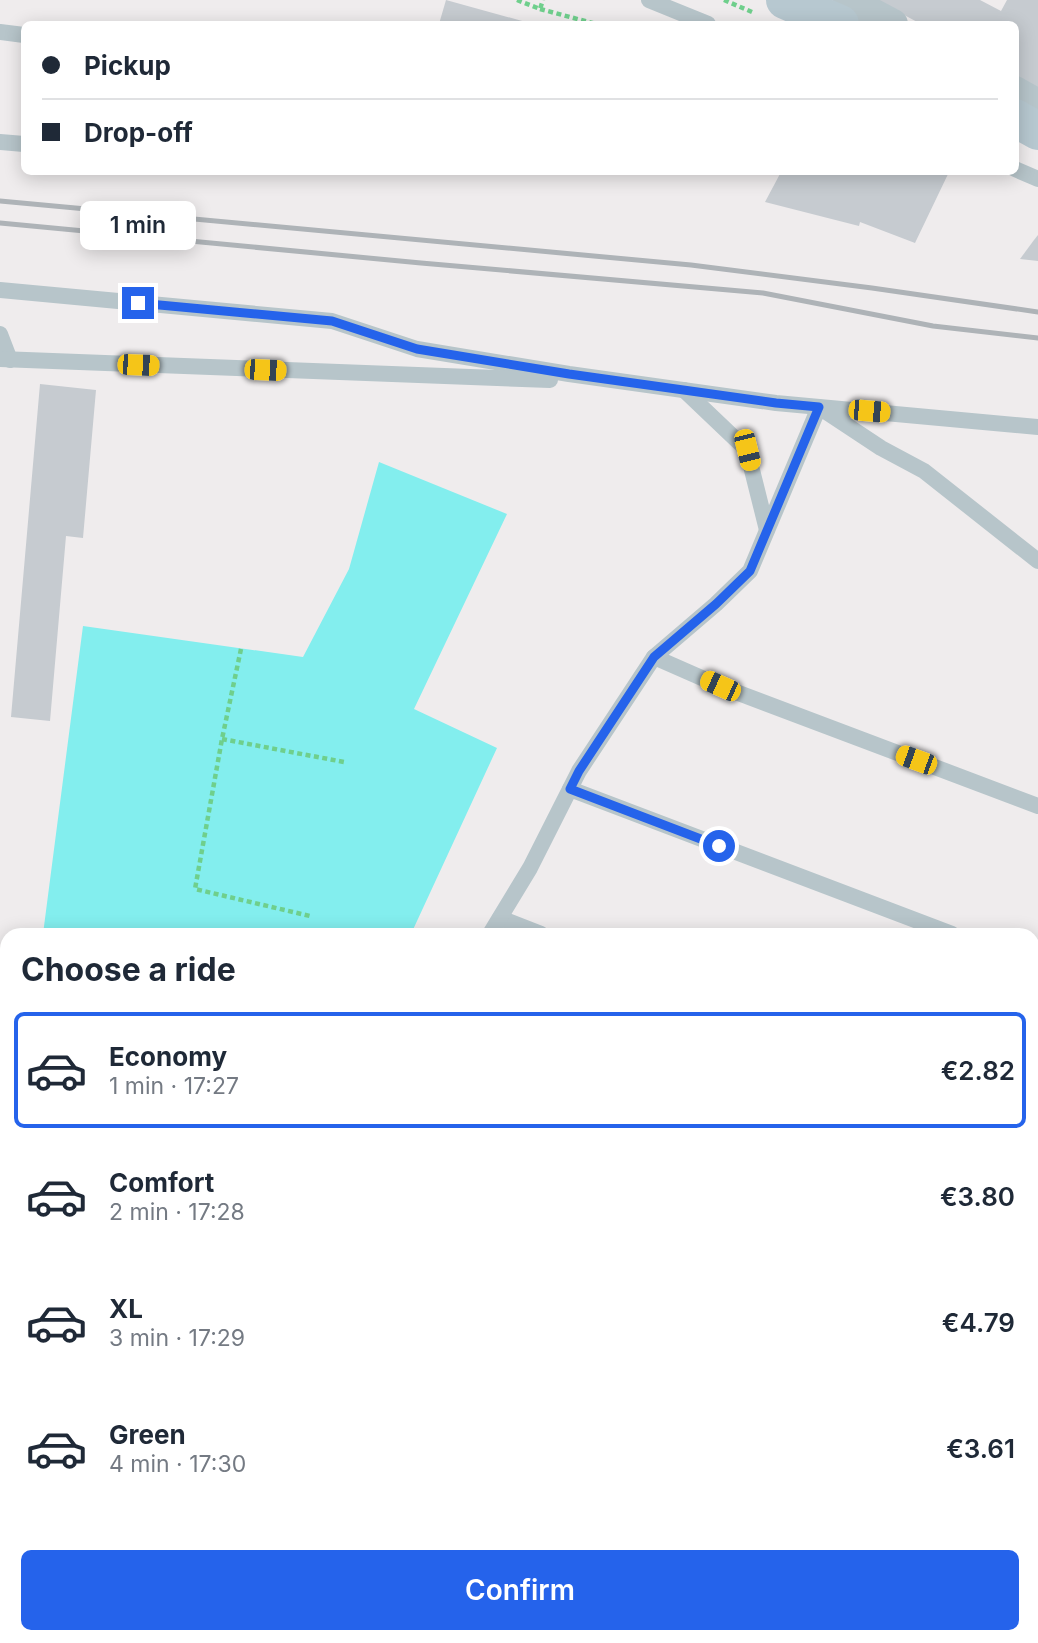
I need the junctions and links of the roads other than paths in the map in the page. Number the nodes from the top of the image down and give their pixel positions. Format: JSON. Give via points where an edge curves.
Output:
{"nodes":[{"id":1,"x":649,"y":0,"type":"edge"},
{"id":2,"x":785,"y":0,"type":"edge"},
{"id":3,"x":837,"y":14,"type":"edge"},
{"id":4,"x":701,"y":21,"type":"edge"},
{"id":5,"x":876,"y":21,"type":"edge"},
{"id":6,"x":0,"y":32,"type":"edge"},
{"id":7,"x":21,"y":35,"type":"edge"},
{"id":8,"x":1019,"y":93,"type":"edge"},
{"id":9,"x":1038,"y":104,"type":"edge"},
{"id":10,"x":1019,"y":120,"type":"edge"},
{"id":11,"x":1038,"y":131,"type":"edge"},
{"id":12,"x":0,"y":142,"type":"edge"},
{"id":13,"x":21,"y":144,"type":"edge"},
{"id":14,"x":1019,"y":171,"type":"edge"},
{"id":15,"x":1038,"y":179,"type":"edge"},
{"id":16,"x":0,"y":290,"type":"edge"},
{"id":17,"x":0,"y":334,"type":"edge"},
{"id":18,"x":5,"y":360,"type":"edge"},
{"id":19,"x":629,"y":382,"type":"junction"},
{"id":20,"x":684,"y":390,"type":"junction"},
{"id":21,"x":819,"y":407,"type":"junction"},
{"id":22,"x":1038,"y":427,"type":"edge"},
{"id":23,"x":767,"y":530,"type":"junction"},
{"id":24,"x":1038,"y":561,"type":"edge"},
{"id":25,"x":654,"y":657,"type":"junction"},
{"id":26,"x":570,"y":789,"type":"junction"},
{"id":27,"x":1038,"y":806,"type":"edge"},
{"id":28,"x":500,"y":918,"type":"junction"},
{"id":29,"x":494,"y":928,"type":"edge"},
{"id":30,"x":526,"y":928,"type":"edge"},
{"id":31,"x":936,"y":928,"type":"edge"}],
"edges":[{"from":1,"to":4,"type":"lane"},
{"from":2,"to":3,"type":"main road"},
{"from":3,"to":5,"type":"street"},
{"from":6,"to":7,"type":"lane"},
{"from":8,"to":9,"type":"street"},
{"from":10,"to":11,"type":"main road"},
{"from":12,"to":13,"type":"lane"},
{"from":14,"to":15,"type":"lane"},
{"from":16,"to":19,"type":"lane","via":[[332,321],[417,349]]},
{"from":17,"to":18,"type":"lane"},
{"from":18,"to":19,"type":"lane"},
{"from":19,"to":20,"type":"lane"},
{"from":20,"to":21,"type":"lane"},
{"from":20,"to":23,"type":"lane","via":[[747,450]]},
{"from":21,"to":22,"type":"lane"},
{"from":21,"to":23,"type":"lane"},
{"from":21,"to":24,"type":"lane","via":[[924,471]]},
{"from":23,"to":25,"type":"lane","via":[[750,571]]},
{"from":25,"to":26,"type":"lane"},
{"from":25,"to":27,"type":"lane"},
{"from":26,"to":28,"type":"lane"},
{"from":26,"to":31,"type":"lane"},
{"from":28,"to":29,"type":"lane"},
{"from":28,"to":30,"type":"lane"}]}
